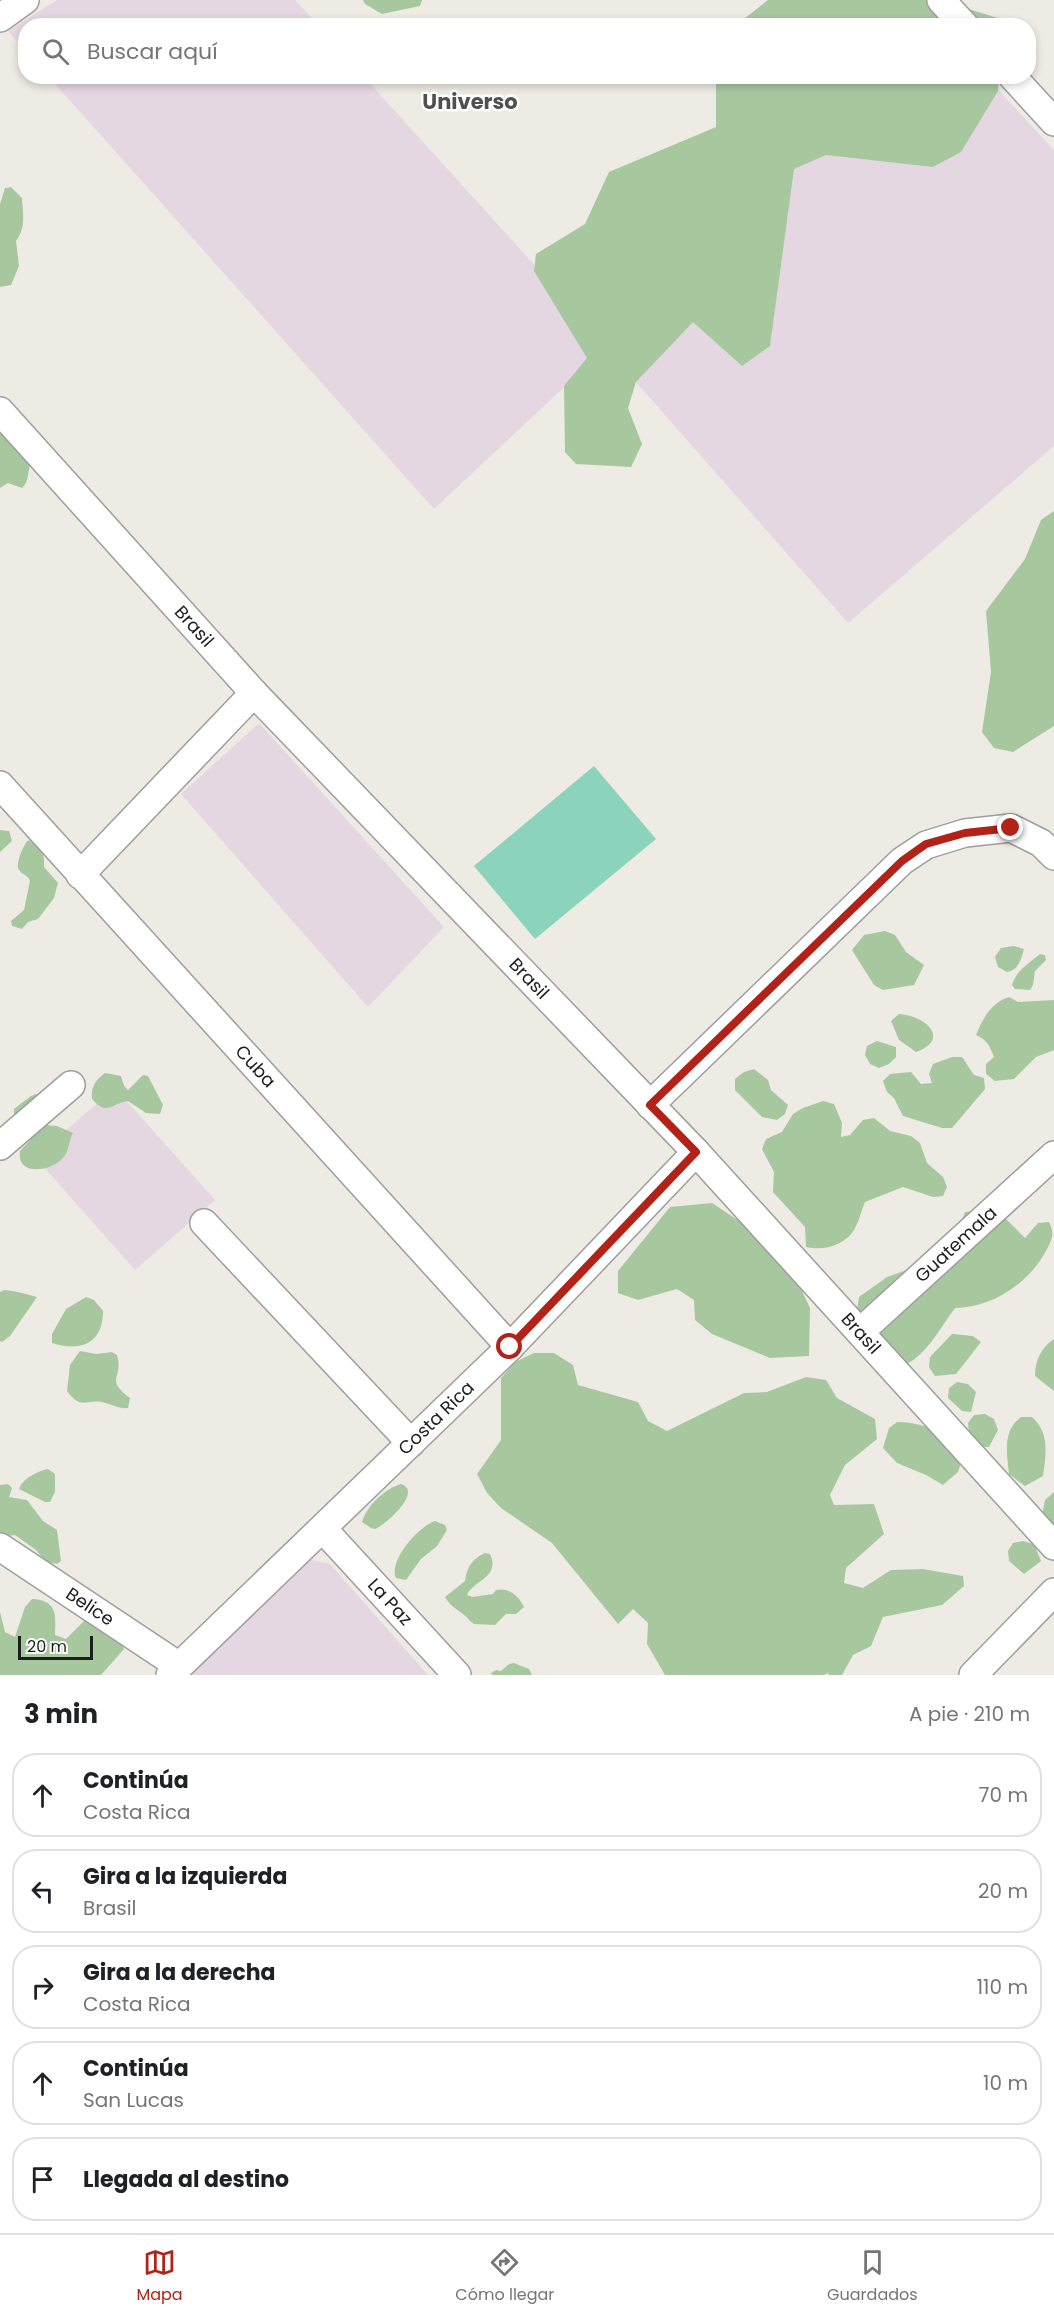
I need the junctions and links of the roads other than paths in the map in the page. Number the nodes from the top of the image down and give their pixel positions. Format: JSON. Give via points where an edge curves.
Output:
{"nodes":[{"id":1,"x":25,"y":0,"type":"edge"},
{"id":2,"x":942,"y":0,"type":"edge"},
{"id":3,"x":0,"y":18,"type":"edge"},
{"id":4,"x":958,"y":18,"type":"edge"},
{"id":5,"x":1019,"y":84,"type":"edge"},
{"id":6,"x":1054,"y":122,"type":"edge"},
{"id":7,"x":0,"y":411,"type":"edge"},
{"id":8,"x":254,"y":693,"type":"junction"},
{"id":9,"x":0,"y":785,"type":"edge"},
{"id":10,"x":1054,"y":856,"type":"edge"},
{"id":11,"x":80,"y":875,"type":"junction"},
{"id":12,"x":71,"y":1085,"type":"dead end"},
{"id":13,"x":650,"y":1105,"type":"junction"},
{"id":14,"x":0,"y":1146,"type":"edge"},
{"id":15,"x":696,"y":1152,"type":"junction"},
{"id":16,"x":1054,"y":1155,"type":"edge"},
{"id":17,"x":204,"y":1223,"type":"dead end"},
{"id":18,"x":860,"y":1332,"type":"junction"},
{"id":19,"x":510,"y":1347,"type":"junction"},
{"id":20,"x":411,"y":1443,"type":"junction"},
{"id":21,"x":323,"y":1529,"type":"junction"},
{"id":22,"x":1054,"y":1546,"type":"edge"},
{"id":23,"x":0,"y":1547,"type":"edge"},
{"id":24,"x":1054,"y":1592,"type":"edge"},
{"id":25,"x":174,"y":1671,"type":"edge"},
{"id":26,"x":457,"y":1675,"type":"edge"},
{"id":27,"x":974,"y":1675,"type":"edge"}],
"edges":[{"from":1,"to":3,"type":"street"},
{"from":2,"to":4,"type":"street"},
{"from":5,"to":6,"type":"street"},
{"from":7,"to":8,"type":"street","name":"Brasil"},
{"from":8,"to":11,"type":"street"},
{"from":8,"to":13,"type":"street","name":"Brasil"},
{"from":9,"to":11,"type":"street","name":"Cuba"},
{"from":10,"to":13,"type":"street","via":[[1041,843],[1011,828],[965,833],[926,844],[902,861]]},
{"from":11,"to":19,"type":"street","name":"Cuba"},
{"from":12,"to":14,"type":"street"},
{"from":13,"to":15,"type":"street","name":"Brasil"},
{"from":15,"to":18,"type":"street","name":"Brasil"},
{"from":15,"to":19,"type":"street","name":"Costa Rica"},
{"from":16,"to":18,"type":"street","name":"Guatemala"},
{"from":17,"to":20,"type":"street"},
{"from":18,"to":22,"type":"street","name":"Brasil"},
{"from":19,"to":20,"type":"street","name":"Costa Rica"},
{"from":20,"to":21,"type":"street","name":"Costa Rica"},
{"from":21,"to":25,"type":"street","name":"Costa Rica"},
{"from":21,"to":26,"type":"street","name":"La Paz"},
{"from":23,"to":25,"type":"street","name":"Belice"},
{"from":24,"to":27,"type":"street"}]}
